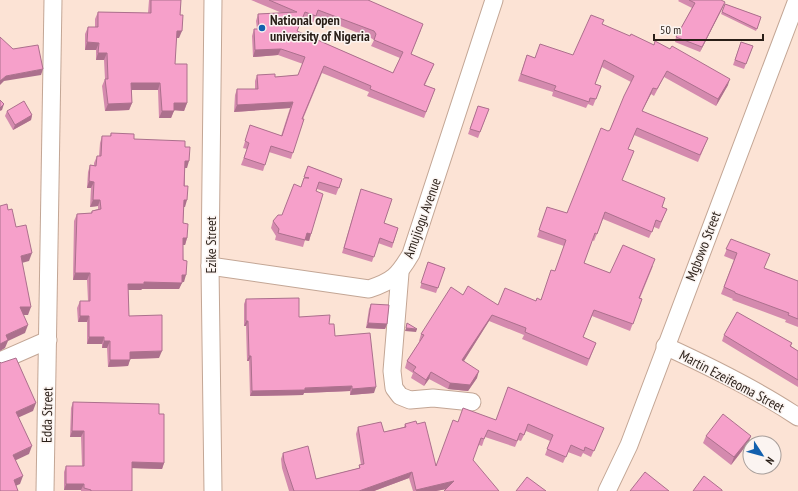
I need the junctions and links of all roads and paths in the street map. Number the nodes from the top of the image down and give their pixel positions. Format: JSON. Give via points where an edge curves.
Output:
{"nodes":[{"id":1,"x":53,"y":0,"type":"edge"},
{"id":2,"x":213,"y":0,"type":"edge"},
{"id":3,"x":494,"y":0,"type":"edge"},
{"id":4,"x":797,"y":0,"type":"edge"},
{"id":5,"x":210,"y":266,"type":"junction"},
{"id":6,"x":400,"y":273,"type":"junction"},
{"id":7,"x":48,"y":340,"type":"junction"},
{"id":8,"x":665,"y":346,"type":"junction"},
{"id":9,"x":0,"y":361,"type":"edge"},
{"id":10,"x":472,"y":402,"type":"dead end"},
{"id":11,"x":798,"y":417,"type":"edge"},
{"id":12,"x":45,"y":491,"type":"edge"},
{"id":13,"x":213,"y":491,"type":"edge"},
{"id":14,"x":607,"y":491,"type":"edge"}],
"edges":[{"from":1,"to":7,"type":"street","name":"Edda Street"},
{"from":2,"to":5,"type":"street","name":"Ezike Street"},
{"from":3,"to":6,"type":"street","name":"Amujiogu Avenue","via":[[411,254]]},
{"from":4,"to":8,"type":"street","name":"Mgbowo Street"},
{"from":5,"to":6,"type":"street","name":"Amujiogu Avenue","via":[[368,289],[385,283]]},
{"from":5,"to":13,"type":"street","name":"Ezike Street"},
{"from":6,"to":10,"type":"street","via":[[392,371],[394,388],[400,396],[410,400],[433,398]]},
{"from":7,"to":9,"type":"street"},
{"from":7,"to":12,"type":"street","name":"Edda Street"},
{"from":8,"to":11,"type":"street","name":"Martin Ezeifeoma Street","via":[[723,373]]},
{"from":8,"to":14,"type":"street","name":"Mgbowo Street","via":[[629,445]]}]}
